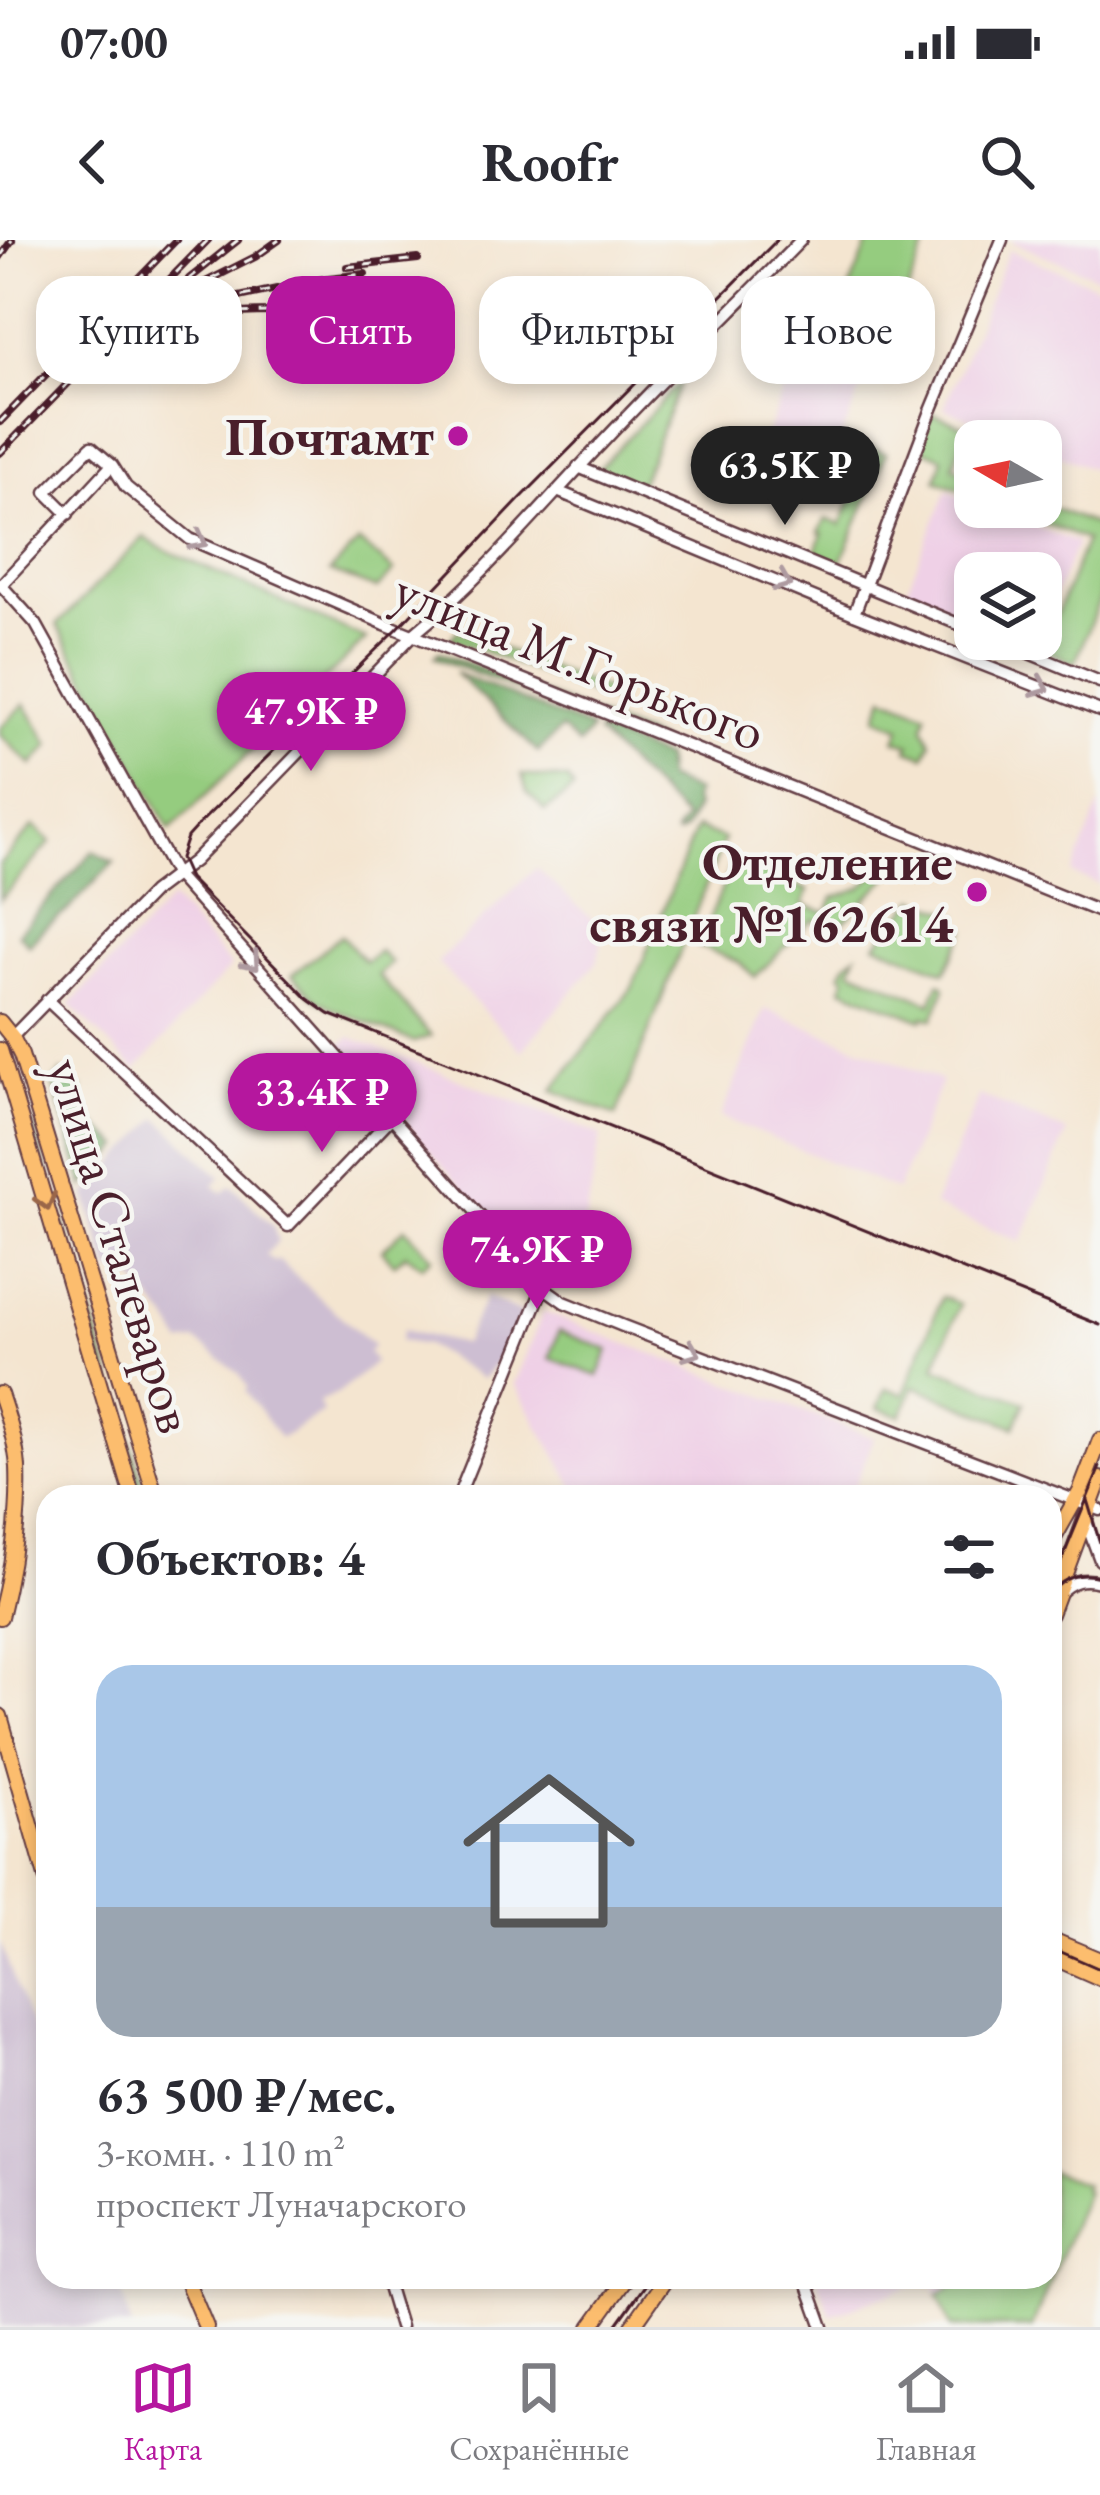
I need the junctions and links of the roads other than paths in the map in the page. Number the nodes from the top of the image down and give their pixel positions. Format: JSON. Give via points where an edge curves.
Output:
{"nodes":[{"id":1,"x":801,"y":240,"type":"edge"},
{"id":2,"x":1002,"y":240,"type":"edge"},
{"id":3,"x":112,"y":466,"type":"junction"},
{"id":4,"x":578,"y":467,"type":"junction"},
{"id":5,"x":557,"y":491,"type":"junction"},
{"id":6,"x":68,"y":514,"type":"junction"},
{"id":7,"x":1,"y":586,"type":"edge"},
{"id":8,"x":865,"y":587,"type":"junction"},
{"id":9,"x":854,"y":614,"type":"junction"},
{"id":10,"x":954,"y":623,"type":"edge"},
{"id":11,"x":414,"y":634,"type":"junction"},
{"id":12,"x":1046,"y":660,"type":"edge"},
{"id":13,"x":1100,"y":682,"type":"edge"},
{"id":14,"x":1100,"y":711,"type":"edge"},
{"id":15,"x":175,"y":874,"type":"junction"},
{"id":16,"x":1100,"y":912,"type":"edge"},
{"id":17,"x":47,"y":1000,"type":"junction"},
{"id":18,"x":0,"y":1022,"type":"edge"},
{"id":19,"x":13,"y":1037,"type":"junction"},
{"id":20,"x":0,"y":1052,"type":"edge"},
{"id":21,"x":391,"y":1118,"type":"junction"},
{"id":22,"x":543,"y":1287,"type":"junction"},
{"id":23,"x":0,"y":1394,"type":"edge"},
{"id":24,"x":1100,"y":1440,"type":"edge"},
{"id":25,"x":1100,"y":1479,"type":"edge"},
{"id":26,"x":129,"y":1485,"type":"edge"},
{"id":27,"x":152,"y":1485,"type":"edge"},
{"id":28,"x":463,"y":1485,"type":"edge"},
{"id":29,"x":1028,"y":1485,"type":"edge"},
{"id":30,"x":1087,"y":1508,"type":"edge"},
{"id":31,"x":1062,"y":1532,"type":"edge"},
{"id":32,"x":1062,"y":1536,"type":"edge"},
{"id":33,"x":1074,"y":1550,"type":"junction"},
{"id":34,"x":1100,"y":1560,"type":"edge"},
{"id":35,"x":1062,"y":1582,"type":"edge"},
{"id":36,"x":1100,"y":1582,"type":"edge"},
{"id":37,"x":1062,"y":1591,"type":"edge"},
{"id":38,"x":0,"y":1617,"type":"edge"},
{"id":39,"x":0,"y":1716,"type":"edge"},
{"id":40,"x":36,"y":1842,"type":"edge"},
{"id":41,"x":1062,"y":1944,"type":"edge"},
{"id":42,"x":1100,"y":1960,"type":"edge"},
{"id":43,"x":1062,"y":1961,"type":"edge"},
{"id":44,"x":1100,"y":1978,"type":"edge"},
{"id":45,"x":190,"y":2289,"type":"edge"},
{"id":46,"x":389,"y":2289,"type":"edge"},
{"id":47,"x":618,"y":2289,"type":"edge"},
{"id":48,"x":659,"y":2289,"type":"edge"},
{"id":49,"x":809,"y":2289,"type":"edge"},
{"id":50,"x":206,"y":2327,"type":"edge"},
{"id":51,"x":400,"y":2327,"type":"edge"},
{"id":52,"x":591,"y":2327,"type":"edge"},
{"id":53,"x":632,"y":2327,"type":"edge"},
{"id":54,"x":823,"y":2327,"type":"edge"}],
"edges":[{"from":1,"to":4,"type":"street"},
{"from":2,"to":8,"type":"street"},
{"from":3,"to":6,"type":"street"},
{"from":3,"to":6,"type":"street","via":[[91,447],[46,492]]},
{"from":3,"to":11,"type":"street","name":"улица М.Горького","one_way":true,"via":[[190,539]]},
{"from":4,"to":5,"type":"street"},
{"from":4,"to":8,"type":"street"},
{"from":5,"to":9,"type":"street","one_way":true},
{"from":5,"to":11,"type":"street"},
{"from":6,"to":7,"type":"street"},
{"from":7,"to":15,"type":"street","via":[[40,630]]},
{"from":8,"to":9,"type":"street"},
{"from":8,"to":10,"type":"street"},
{"from":9,"to":14,"type":"street","one_way":true},
{"from":11,"to":15,"type":"street"},
{"from":11,"to":16,"type":"street","name":"улица М.Горького"},
{"from":12,"to":13,"type":"street"},
{"from":15,"to":17,"type":"street"},
{"from":15,"to":21,"type":"street","one_way":true},
{"from":17,"to":19,"type":"street"},
{"from":17,"to":21,"type":"street","via":[[288,1226]]},
{"from":18,"to":19,"type":"main road","name":"улица Сталеваров"},
{"from":19,"to":20,"type":"main road"},
{"from":19,"to":27,"type":"main road","name":"улица Сталеваров"},
{"from":20,"to":26,"type":"main road","name":"улица Сталеваров","one_way":true},
{"from":21,"to":22,"type":"street"},
{"from":22,"to":28,"type":"street"},
{"from":22,"to":29,"type":"street","one_way":true,"via":[[603,1318]]},
{"from":23,"to":38,"type":"main road","via":[[18,1466]]},
{"from":24,"to":30,"type":"main road"},
{"from":25,"to":30,"type":"main road"},
{"from":30,"to":31,"type":"main road"},
{"from":30,"to":33,"type":"main road"},
{"from":30,"to":34,"type":"street"},
{"from":32,"to":33,"type":"main road"},
{"from":33,"to":35,"type":"main road"},
{"from":36,"to":37,"type":"street","via":[[1078,1580]]},
{"from":39,"to":40,"type":"main road"},
{"from":41,"to":42,"type":"main road"},
{"from":43,"to":44,"type":"main road"},
{"from":45,"to":50,"type":"main road"},
{"from":46,"to":51,"type":"street"},
{"from":47,"to":52,"type":"main road"},
{"from":48,"to":53,"type":"main road"},
{"from":49,"to":54,"type":"street"}]}
